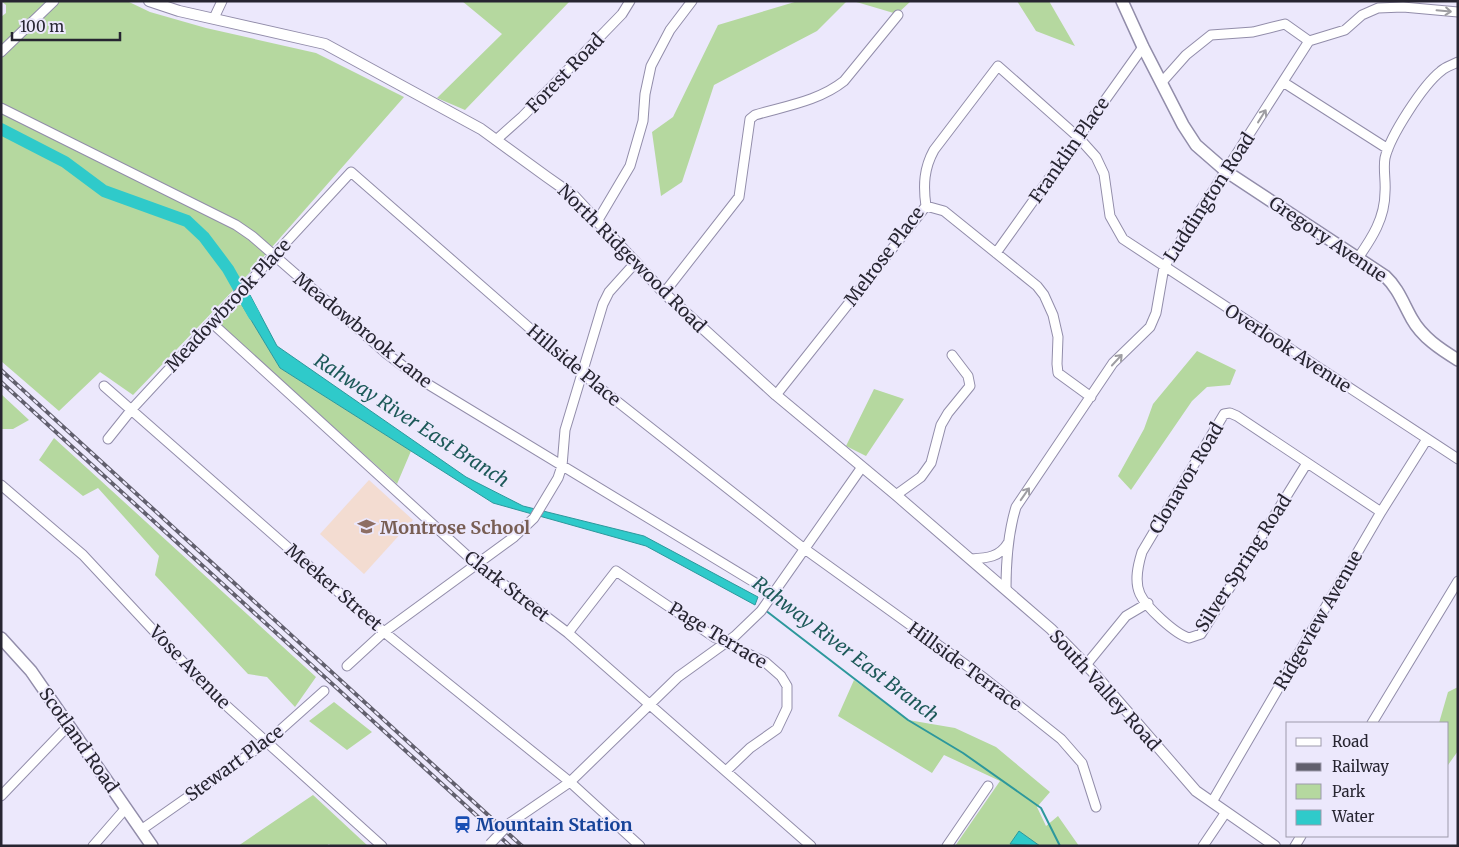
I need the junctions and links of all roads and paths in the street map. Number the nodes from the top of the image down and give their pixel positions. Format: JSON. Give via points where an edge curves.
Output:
{"nodes":[{"id":1,"x":54,"y":1,"type":"edge"},
{"id":2,"x":149,"y":1,"type":"edge"},
{"id":3,"x":222,"y":1,"type":"edge"},
{"id":4,"x":630,"y":1,"type":"edge"},
{"id":5,"x":692,"y":1,"type":"edge"},
{"id":6,"x":1122,"y":1,"type":"edge"},
{"id":7,"x":1458,"y":12,"type":"edge"},
{"id":8,"x":898,"y":15,"type":"dead end"},
{"id":9,"x":214,"y":18,"type":"junction"},
{"id":10,"x":1309,"y":41,"type":"junction"},
{"id":11,"x":1142,"y":47,"type":"junction"},
{"id":12,"x":1,"y":52,"type":"edge"},
{"id":13,"x":1458,"y":62,"type":"edge"},
{"id":14,"x":1162,"y":82,"type":"junction"},
{"id":15,"x":1283,"y":82,"type":"junction"},
{"id":16,"x":1,"y":108,"type":"edge"},
{"id":17,"x":1078,"y":137,"type":"junction"},
{"id":18,"x":496,"y":140,"type":"junction"},
{"id":19,"x":1388,"y":149,"type":"junction"},
{"id":20,"x":351,"y":172,"type":"joint"},
{"id":21,"x":1227,"y":172,"type":"junction"},
{"id":22,"x":926,"y":206,"type":"junction"},
{"id":23,"x":598,"y":220,"type":"junction"},
{"id":24,"x":1120,"y":236,"type":"joint"},
{"id":25,"x":996,"y":253,"type":"junction"},
{"id":26,"x":274,"y":256,"type":"junction"},
{"id":27,"x":1358,"y":258,"type":"junction"},
{"id":28,"x":636,"y":262,"type":"junction"},
{"id":29,"x":1164,"y":267,"type":"junction"},
{"id":30,"x":664,"y":293,"type":"junction"},
{"id":31,"x":212,"y":323,"type":"junction"},
{"id":32,"x":952,"y":355,"type":"dead end"},
{"id":33,"x":1458,"y":360,"type":"edge"},
{"id":34,"x":581,"y":373,"type":"junction"},
{"id":35,"x":104,"y":386,"type":"dead end"},
{"id":36,"x":776,"y":396,"type":"junction"},
{"id":37,"x":1092,"y":398,"type":"junction"},
{"id":38,"x":132,"y":409,"type":"junction"},
{"id":39,"x":108,"y":439,"type":"dead end"},
{"id":40,"x":1427,"y":439,"type":"junction"},
{"id":41,"x":1458,"y":459,"type":"edge"},
{"id":42,"x":1307,"y":462,"type":"junction"},
{"id":43,"x":562,"y":466,"type":"junction"},
{"id":44,"x":862,"y":467,"type":"junction"},
{"id":45,"x":1,"y":485,"type":"edge"},
{"id":46,"x":896,"y":495,"type":"junction"},
{"id":47,"x":1381,"y":512,"type":"junction"},
{"id":48,"x":937,"y":530,"type":"joint"},
{"id":49,"x":1010,"y":539,"type":"junction"},
{"id":50,"x":804,"y":549,"type":"junction"},
{"id":51,"x":972,"y":559,"type":"junction"},
{"id":52,"x":477,"y":564,"type":"junction"},
{"id":53,"x":1458,"y":581,"type":"edge"},
{"id":54,"x":1006,"y":589,"type":"junction"},
{"id":55,"x":772,"y":593,"type":"junction"},
{"id":56,"x":1148,"y":603,"type":"junction"},
{"id":57,"x":384,"y":632,"type":"junction"},
{"id":58,"x":568,"y":633,"type":"junction"},
{"id":59,"x":1,"y":638,"type":"edge"},
{"id":60,"x":726,"y":643,"type":"junction"},
{"id":61,"x":1086,"y":665,"type":"junction"},
{"id":62,"x":347,"y":666,"type":"dead end"},
{"id":63,"x":324,"y":692,"type":"dead end"},
{"id":64,"x":650,"y":704,"type":"junction"},
{"id":65,"x":1373,"y":722,"type":"edge"},
{"id":66,"x":68,"y":726,"type":"junction"},
{"id":67,"x":268,"y":742,"type":"junction"},
{"id":68,"x":726,"y":771,"type":"junction"},
{"id":69,"x":570,"y":782,"type":"junction"},
{"id":70,"x":988,"y":786,"type":"dead end"},
{"id":71,"x":1,"y":796,"type":"edge"},
{"id":72,"x":1212,"y":802,"type":"junction"},
{"id":73,"x":1096,"y":807,"type":"dead end"},
{"id":74,"x":126,"y":808,"type":"junction"},
{"id":75,"x":1226,"y":812,"type":"junction"},
{"id":76,"x":141,"y":830,"type":"junction"},
{"id":77,"x":489,"y":845,"type":"edge"},
{"id":78,"x":93,"y":846,"type":"edge"},
{"id":79,"x":152,"y":846,"type":"edge"},
{"id":80,"x":382,"y":846,"type":"edge"},
{"id":81,"x":640,"y":846,"type":"edge"},
{"id":82,"x":811,"y":846,"type":"edge"},
{"id":83,"x":947,"y":846,"type":"edge"},
{"id":84,"x":1202,"y":846,"type":"edge"},
{"id":85,"x":1275,"y":846,"type":"edge"}],
"edges":[{"from":1,"to":12,"type":"street"},
{"from":2,"to":9,"type":"street","name":"North Ridgewood Road"},
{"from":3,"to":9,"type":"street"},
{"from":4,"to":18,"type":"street","name":"Forest Road","via":[[622,14],[530,110]]},
{"from":5,"to":23,"type":"street","via":[[670,30],[651,66],[643,121],[630,166]]},
{"from":6,"to":11,"type":"main road","name":"Gregory Avenue"},
{"from":10,"to":7,"type":"street","one_way":true,"via":[[1345,30],[1362,15],[1378,8]]},
{"from":8,"to":30,"type":"street","via":[[834,89],[750,119],[739,197]]},
{"from":9,"to":18,"type":"street","name":"North Ridgewood Road","via":[[325,44]]},
{"from":10,"to":14,"type":"street","via":[[1282,24],[1253,32],[1211,35],[1186,55]]},
{"from":10,"to":15,"type":"street","name":"Luddington Road"},
{"from":11,"to":14,"type":"main road","name":"Gregory Avenue"},
{"from":11,"to":17,"type":"street","name":"Franklin Place"},
{"from":13,"to":19,"type":"street","via":[[1442,70],[1429,83]]},
{"from":14,"to":21,"type":"main road","name":"Gregory Avenue","via":[[1196,145]]},
{"from":15,"to":19,"type":"street"},
{"from":21,"to":15,"type":"street","name":"Luddington Road","one_way":true},
{"from":16,"to":26,"type":"street","name":"Meadowbrook Lane","via":[[236,225]]},
{"from":17,"to":22,"type":"street","name":"Melrose Place","via":[[998,66],[926,163],[923,181]]},
{"from":17,"to":24,"type":"street","name":"Melrose Place","via":[[1100,165],[1110,216]]},
{"from":17,"to":25,"type":"street","name":"Franklin Place"},
{"from":18,"to":23,"type":"street","name":"North Ridgewood Road","via":[[574,196]]},
{"from":19,"to":27,"type":"street","via":[[1382,214],[1377,230]]},
{"from":20,"to":26,"type":"street","name":"Meadowbrook Place"},
{"from":20,"to":34,"type":"street","name":"Hillside Place"},
{"from":21,"to":27,"type":"main road","name":"Gregory Avenue"},
{"from":21,"to":29,"type":"street","name":"Luddington Road"},
{"from":22,"to":25,"type":"street","via":[[944,211]]},
{"from":22,"to":36,"type":"street","name":"Melrose Place"},
{"from":23,"to":28,"type":"street","name":"North Ridgewood Road"},
{"from":24,"to":29,"type":"street","name":"Overlook Avenue"},
{"from":25,"to":37,"type":"street","via":[[1044,295],[1058,338],[1058,373]]},
{"from":26,"to":31,"type":"street","name":"Meadowbrook Place"},
{"from":26,"to":43,"type":"street","name":"Meadowbrook Lane","via":[[410,372]]},
{"from":27,"to":33,"type":"main road","name":"Gregory Avenue","via":[[1395,285],[1412,320],[1423,334]]},
{"from":28,"to":30,"type":"street","name":"North Ridgewood Road"},
{"from":28,"to":34,"type":"street","via":[[609,292]]},
{"from":37,"to":29,"type":"street","name":"Luddington Road","one_way":true,"via":[[1113,363],[1150,328]]},
{"from":29,"to":40,"type":"street","name":"Overlook Avenue"},
{"from":30,"to":36,"type":"street","name":"North Ridgewood Road"},
{"from":31,"to":38,"type":"street","name":"Meadowbrook Place"},
{"from":31,"to":52,"type":"street","name":"Clark Street"},
{"from":32,"to":46,"type":"street","via":[[968,376],[970,386],[941,425],[931,463],[921,477]]},
{"from":34,"to":43,"type":"street","via":[[565,430]]},
{"from":34,"to":50,"type":"street","name":"Hillside Place"},
{"from":35,"to":38,"type":"street","name":"Meeker Street"},
{"from":36,"to":44,"type":"street","name":"North Ridgewood Road"},
{"from":49,"to":37,"type":"street","name":"Luddington Road","one_way":true,"via":[[1016,507]]},
{"from":38,"to":39,"type":"street","name":"Meadowbrook Place"},
{"from":38,"to":57,"type":"street","name":"Meeker Street"},
{"from":40,"to":41,"type":"street","name":"Overlook Avenue"},
{"from":40,"to":47,"type":"street","name":"Ridgeview Avenue"},
{"from":42,"to":47,"type":"street","name":"Clonavor Road"},
{"from":42,"to":56,"type":"street","name":"Silver Spring Road","via":[[1201,634],[1182,636]]},
{"from":42,"to":56,"type":"street","name":"Clonavor Road","via":[[1237,416],[1224,414],[1142,552],[1138,585],[1140,595]]},
{"from":43,"to":52,"type":"street","via":[[534,518]]},
{"from":43,"to":55,"type":"street","name":"Meadowbrook Lane"},
{"from":44,"to":46,"type":"street","name":"North Ridgewood Road"},
{"from":44,"to":50,"type":"street"},
{"from":45,"to":67,"type":"street","name":"Vose Avenue","via":[[84,555],[209,690]]},
{"from":46,"to":48,"type":"street","name":"North Ridgewood Road"},
{"from":47,"to":72,"type":"street","name":"Ridgeview Avenue"},
{"from":48,"to":51,"type":"street","name":"South Valley Road"},
{"from":49,"to":51,"type":"street","via":[[1004,550],[990,558]]},
{"from":49,"to":54,"type":"street","name":"Luddington Road"},
{"from":50,"to":55,"type":"street"},
{"from":50,"to":73,"type":"street","name":"Hillside Terrace","via":[[984,678],[1061,739],[1082,763]]},
{"from":51,"to":54,"type":"street","name":"South Valley Road"},
{"from":52,"to":57,"type":"street"},
{"from":52,"to":58,"type":"street","name":"Clark Street"},
{"from":53,"to":65,"type":"street"},
{"from":54,"to":61,"type":"street","name":"South Valley Road"},
{"from":55,"to":60,"type":"street","via":[[763,607]]},
{"from":56,"to":61,"type":"street","via":[[1126,616]]},
{"from":57,"to":62,"type":"street"},
{"from":57,"to":69,"type":"street","name":"Meeker Street"},
{"from":58,"to":60,"type":"street","name":"Page Terrace","via":[[616,571]]},
{"from":58,"to":64,"type":"street","name":"Clark Street"},
{"from":59,"to":66,"type":"main road","name":"Scotland Road","via":[[31,671]]},
{"from":60,"to":64,"type":"street","via":[[678,677]]},
{"from":60,"to":68,"type":"street","name":"Page Terrace","via":[[744,649],[774,668],[787,686],[789,696],[788,708],[777,728]]},
{"from":61,"to":72,"type":"street","name":"South Valley Road","via":[[1196,791]]},
{"from":63,"to":67,"type":"street","name":"Stewart Place"},
{"from":64,"to":68,"type":"street","name":"Clark Street"},
{"from":64,"to":69,"type":"street"},
{"from":66,"to":71,"type":"street"},
{"from":66,"to":74,"type":"main road","name":"Scotland Road"},
{"from":67,"to":76,"type":"street","name":"Stewart Place"},
{"from":67,"to":80,"type":"street","name":"Vose Avenue"},
{"from":68,"to":82,"type":"street","name":"Clark Street"},
{"from":69,"to":77,"type":"street","bridge":true,"via":[[510,823]]},
{"from":69,"to":81,"type":"street","name":"Meeker Street"},
{"from":70,"to":83,"type":"street"},
{"from":72,"to":75,"type":"street","name":"South Valley Road"},
{"from":74,"to":76,"type":"main road","name":"Scotland Road"},
{"from":74,"to":78,"type":"street"},
{"from":75,"to":84,"type":"street"},
{"from":75,"to":85,"type":"street","name":"South Valley Road"},
{"from":76,"to":79,"type":"main road","name":"Scotland Road"}]}
